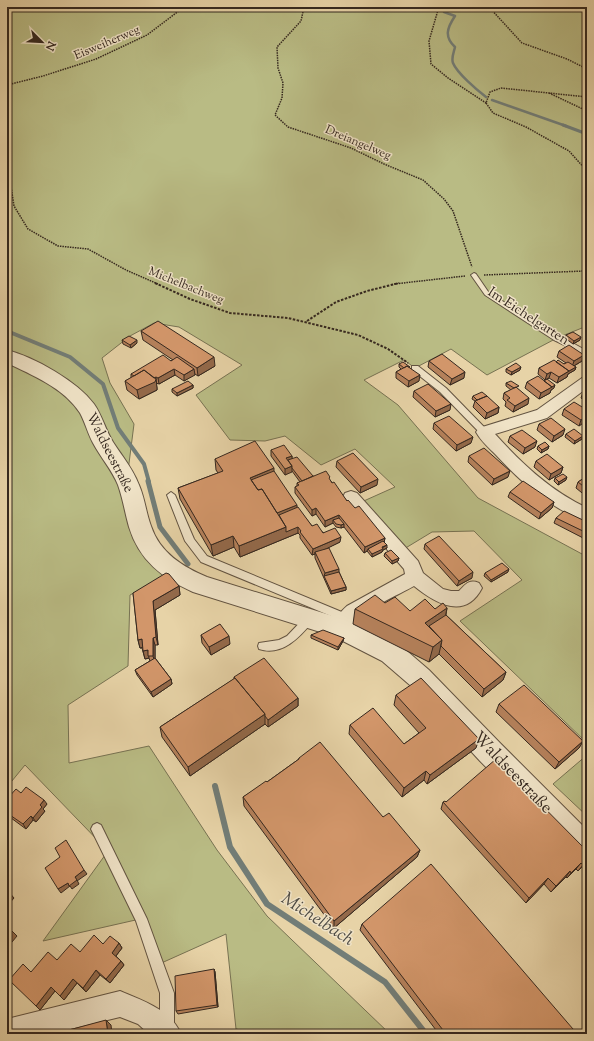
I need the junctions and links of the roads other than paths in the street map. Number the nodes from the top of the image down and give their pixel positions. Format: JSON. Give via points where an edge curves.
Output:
{"nodes":[{"id":1,"x":474,"y":275,"type":"road end"},
{"id":2,"x":587,"y":354,"type":"edge"},
{"id":3,"x":7,"y":356,"type":"edge"},
{"id":4,"x":415,"y":368,"type":"road end"},
{"id":5,"x":587,"y":381,"type":"edge"},
{"id":6,"x":484,"y":432,"type":"junction"},
{"id":7,"x":171,"y":495,"type":"dead end"},
{"id":8,"x":351,"y":496,"type":"dead end"},
{"id":9,"x":587,"y":515,"type":"edge"},
{"id":10,"x":415,"y":576,"type":"junction"},
{"id":11,"x":473,"y":588,"type":"dead end"},
{"id":12,"x":310,"y":618,"type":"junction"},
{"id":13,"x":343,"y":623,"type":"junction"},
{"id":14,"x":263,"y":646,"type":"dead end"},
{"id":15,"x":97,"y":829,"type":"dead end"},
{"id":16,"x":587,"y":850,"type":"edge"},
{"id":17,"x":7,"y":1032,"type":"edge"},
{"id":18,"x":167,"y":1034,"type":"edge"}],
"edges":[{"from":1,"to":2,"type":"lane","name":"Im Eichelgarten","via":[[488,294]]},
{"from":3,"to":12,"type":"street","name":"Waldseestraße","via":[[53,379],[85,406],[100,438],[129,485],[145,541],[165,566],[179,576],[201,585]]},
{"from":4,"to":6,"type":"lane","via":[[443,390]]},
{"from":5,"to":6,"type":"street","via":[[542,414]]},
{"from":6,"to":9,"type":"street","via":[[512,464],[540,489]]},
{"from":7,"to":13,"type":"lane","via":[[190,541],[204,559]]},
{"from":8,"to":10,"type":"street","via":[[412,566]]},
{"from":10,"to":11,"type":"street","via":[[437,594],[451,599],[464,598]]},
{"from":10,"to":13,"type":"street","via":[[354,611]]},
{"from":12,"to":13,"type":"street","name":"Waldseestraße"},
{"from":12,"to":14,"type":"lane","via":[[291,639],[278,645]]},
{"from":13,"to":16,"type":"street","name":"Waldseestraße","via":[[406,664]]},
{"from":15,"to":18,"type":"lane","via":[[141,918],[167,992]]},
{"from":17,"to":18,"type":"street","via":[[120,1004],[147,1016]]}]}
